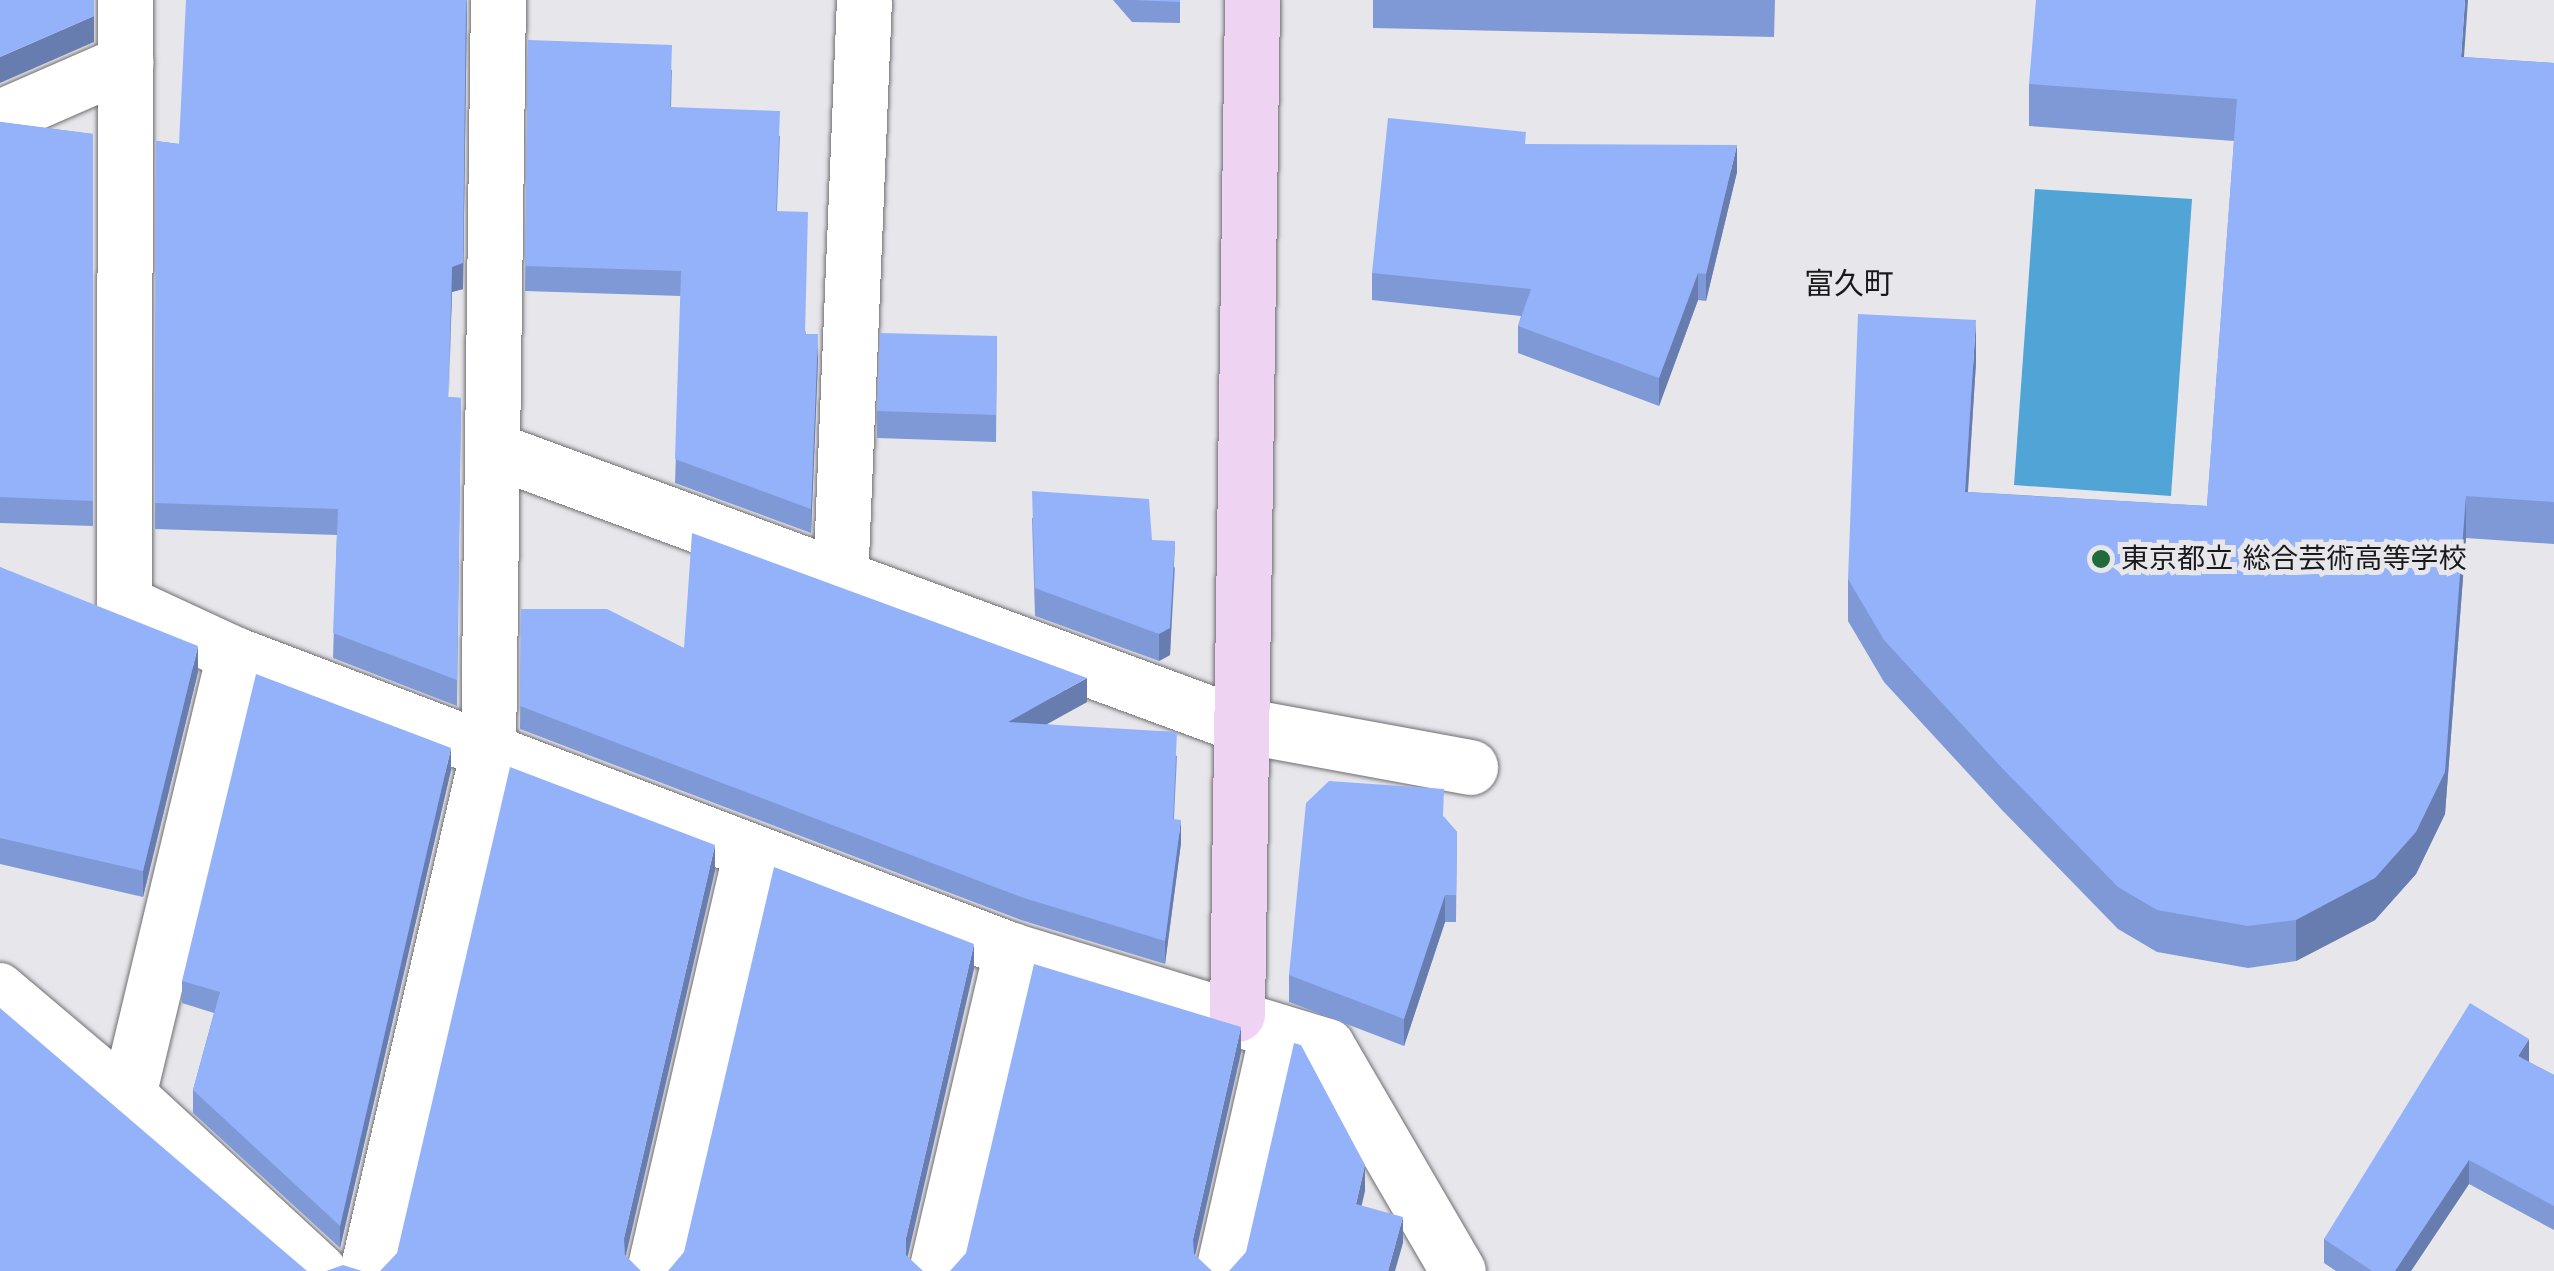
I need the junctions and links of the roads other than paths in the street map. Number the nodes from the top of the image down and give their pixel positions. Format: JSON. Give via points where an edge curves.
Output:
{"nodes":[{"id":1,"x":125,"y":0,"type":"edge"},
{"id":2,"x":498,"y":0,"type":"edge"},
{"id":3,"x":864,"y":0,"type":"edge"},
{"id":4,"x":1252,"y":0,"type":"edge"},
{"id":5,"x":126,"y":62,"type":"junction"},
{"id":6,"x":0,"y":116,"type":"edge"},
{"id":7,"x":497,"y":451,"type":"junction"},
{"id":8,"x":840,"y":582,"type":"junction"},
{"id":9,"x":234,"y":654,"type":"junction"},
{"id":10,"x":1241,"y":725,"type":"junction"},
{"id":11,"x":488,"y":750,"type":"junction"},
{"id":12,"x":1470,"y":767,"type":"dead end"},
{"id":13,"x":752,"y":852,"type":"junction"},
{"id":14,"x":1011,"y":950,"type":"junction"},
{"id":15,"x":0,"y":987,"type":"edge"},
{"id":16,"x":1256,"y":1021,"type":"junction"},
{"id":17,"x":128,"y":1095,"type":"junction"},
{"id":18,"x":319,"y":1271,"type":"edge"},
{"id":19,"x":366,"y":1271,"type":"edge"},
{"id":20,"x":654,"y":1271,"type":"edge"},
{"id":21,"x":936,"y":1271,"type":"edge"},
{"id":22,"x":1220,"y":1271,"type":"edge"},
{"id":23,"x":1458,"y":1271,"type":"edge"}],
"edges":[{"from":1,"to":5,"type":"street"},
{"from":2,"to":7,"type":"street"},
{"from":3,"to":8,"type":"street"},
{"from":4,"to":10,"type":"street"},
{"from":5,"to":6,"type":"street"},
{"from":5,"to":9,"type":"street","via":[[124,603]]},
{"from":7,"to":8,"type":"street"},
{"from":7,"to":11,"type":"street"},
{"from":8,"to":10,"type":"street"},
{"from":9,"to":11,"type":"street"},
{"from":9,"to":17,"type":"street"},
{"from":10,"to":12,"type":"street"},
{"from":10,"to":16,"type":"street"},
{"from":11,"to":13,"type":"street"},
{"from":11,"to":19,"type":"street"},
{"from":13,"to":14,"type":"street"},
{"from":13,"to":20,"type":"street"},
{"from":14,"to":16,"type":"street"},
{"from":14,"to":21,"type":"street"},
{"from":15,"to":17,"type":"lane"},
{"from":16,"to":22,"type":"lane"},
{"from":16,"to":23,"type":"street","via":[[1326,1046]]},
{"from":17,"to":18,"type":"street"}]}
